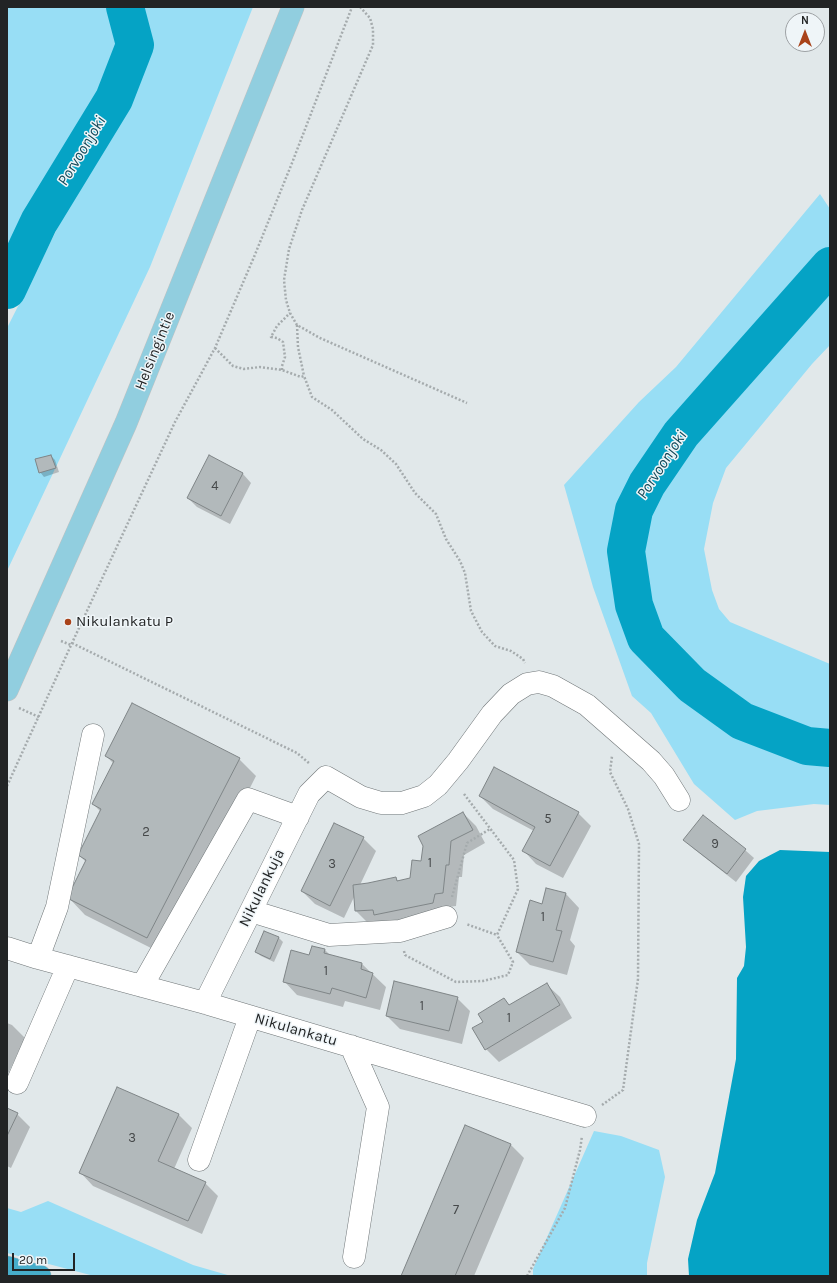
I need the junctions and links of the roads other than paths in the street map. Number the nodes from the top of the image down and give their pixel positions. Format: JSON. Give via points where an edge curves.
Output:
{"nodes":[{"id":1,"x":293,"y":7,"type":"edge"},
{"id":2,"x":10,"y":698,"type":"edge"},
{"id":3,"x":93,"y":735,"type":"dead end"},
{"id":4,"x":679,"y":800,"type":"dead end"},
{"id":5,"x":298,"y":817,"type":"junction"},
{"id":6,"x":251,"y":910,"type":"junction"},
{"id":7,"x":446,"y":917,"type":"road end"},
{"id":8,"x":7,"y":948,"type":"edge"},
{"id":9,"x":38,"y":958,"type":"junction"},
{"id":10,"x":68,"y":966,"type":"junction"},
{"id":11,"x":142,"y":986,"type":"junction"},
{"id":12,"x":205,"y":1003,"type":"junction"},
{"id":13,"x":250,"y":1016,"type":"junction"},
{"id":14,"x":351,"y":1046,"type":"junction"},
{"id":15,"x":17,"y":1083,"type":"dead end"},
{"id":16,"x":585,"y":1116,"type":"road end"},
{"id":17,"x":199,"y":1160,"type":"dead end"},
{"id":18,"x":354,"y":1257,"type":"dead end"},
{"id":19,"x":7,"y":1267,"type":"edge"},
{"id":20,"x":40,"y":1276,"type":"edge"}],
"edges":[{"from":1,"to":2,"type":"main road","name":"Helsingintie","via":[[126,423]]},
{"from":3,"to":9,"type":"street","via":[[57,907]]},
{"from":4,"to":5,"type":"street","name":"Nikulankuja","via":[[651,761],[587,705],[553,686],[538,682],[526,684],[511,694],[492,714],[438,785],[424,796],[402,804],[381,803],[361,796],[326,777],[309,794]]},
{"from":5,"to":6,"type":"street","name":"Nikulankuja"},
{"from":5,"to":11,"type":"street","via":[[248,799]]},
{"from":6,"to":7,"type":"street","via":[[329,935],[400,931]]},
{"from":6,"to":12,"type":"street","name":"Nikulankuja"},
{"from":8,"to":9,"type":"street","name":"Nikulankatu"},
{"from":9,"to":10,"type":"street","name":"Nikulankatu"},
{"from":10,"to":11,"type":"street","name":"Nikulankatu"},
{"from":10,"to":15,"type":"street"},
{"from":11,"to":12,"type":"street","name":"Nikulankatu"},
{"from":12,"to":13,"type":"street","name":"Nikulankatu"},
{"from":13,"to":14,"type":"street","name":"Nikulankatu"},
{"from":13,"to":17,"type":"street"},
{"from":14,"to":16,"type":"street","name":"Nikulankatu"},
{"from":14,"to":18,"type":"street","via":[[378,1108]]},
{"from":19,"to":20,"type":"highway"}]}
